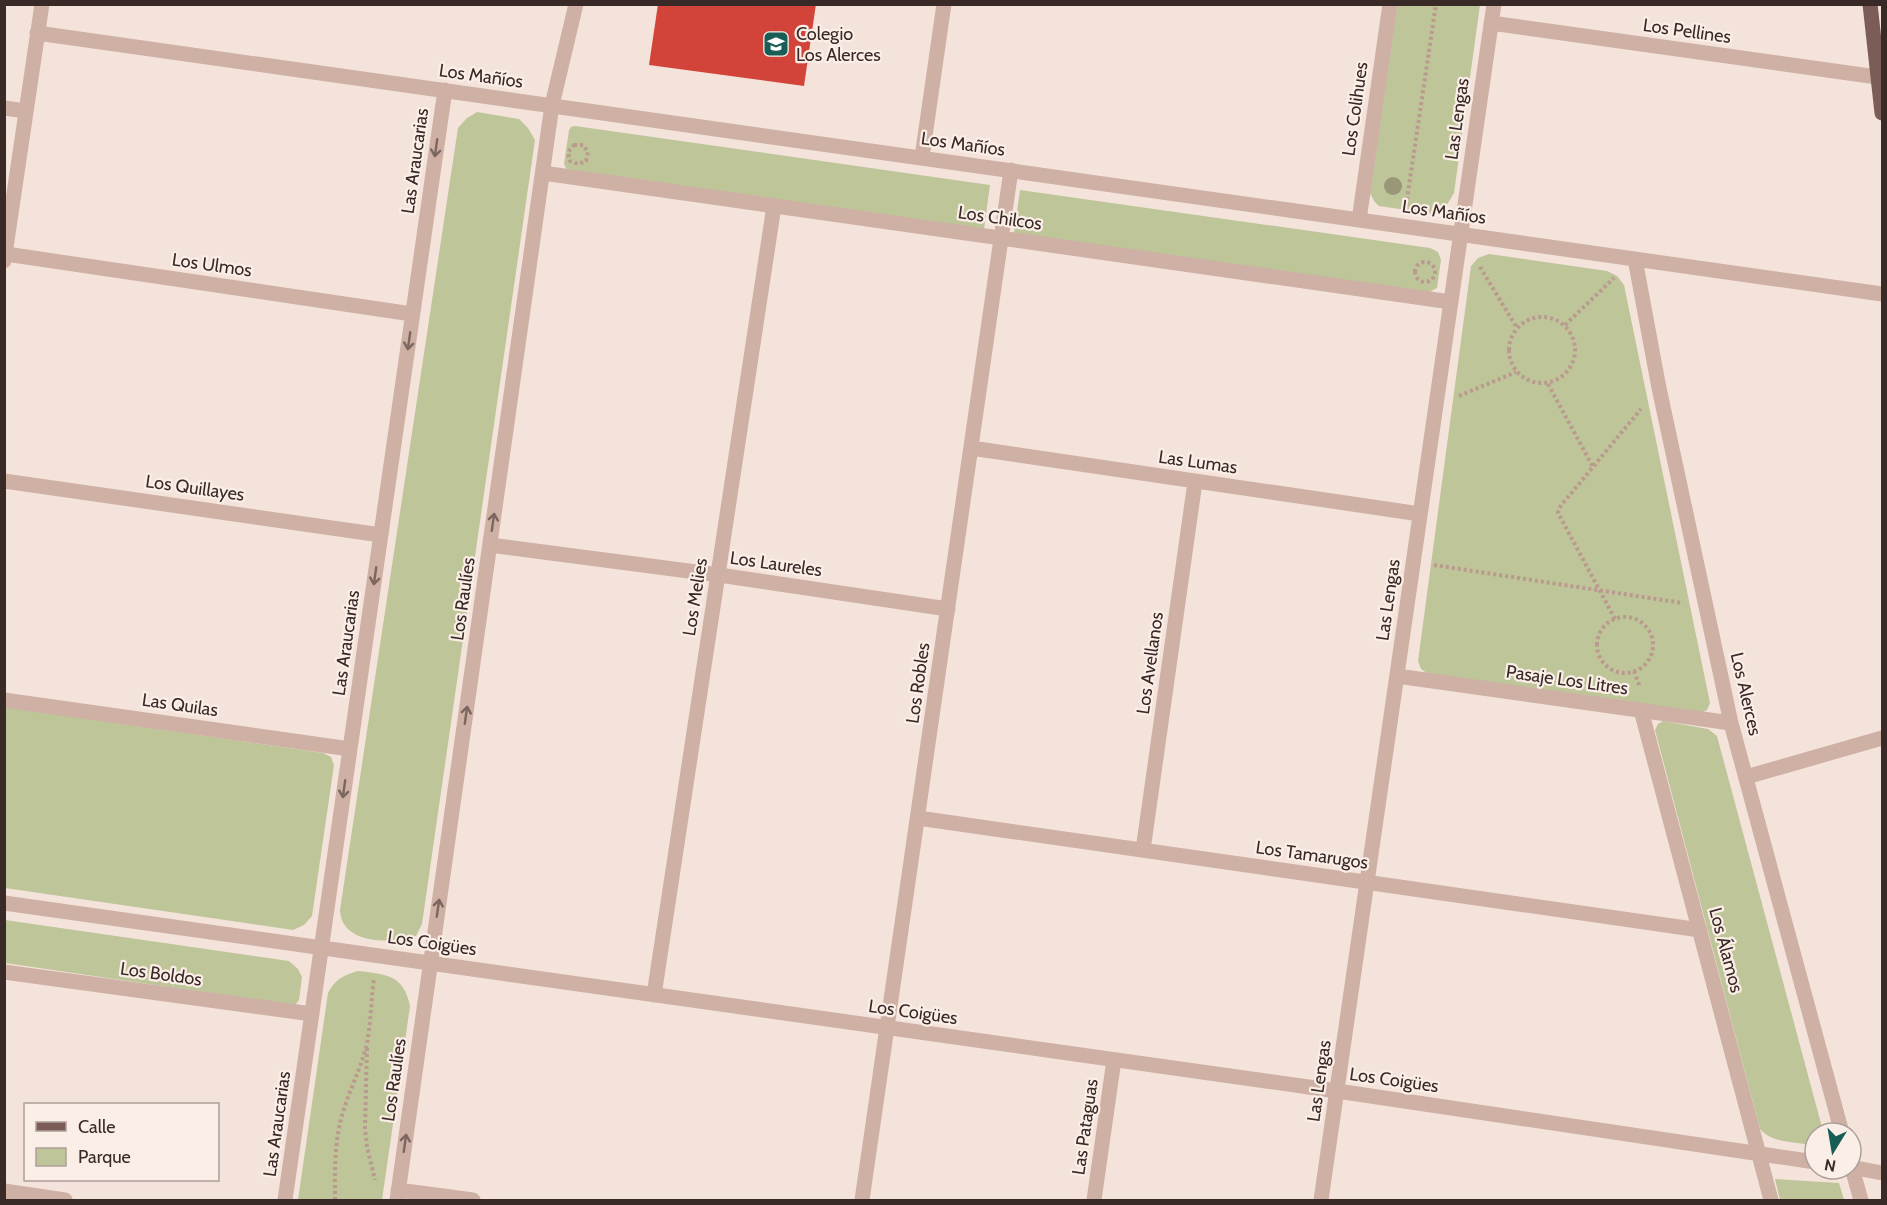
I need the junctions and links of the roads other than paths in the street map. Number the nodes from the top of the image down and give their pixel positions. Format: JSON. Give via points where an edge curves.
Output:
{"nodes":[{"id":1,"x":42,"y":4,"type":"edge"},
{"id":2,"x":576,"y":4,"type":"edge"},
{"id":3,"x":944,"y":4,"type":"edge"},
{"id":4,"x":1494,"y":4,"type":"edge"},
{"id":5,"x":1870,"y":4,"type":"edge"},
{"id":6,"x":1386,"y":5,"type":"edge"},
{"id":7,"x":1491,"y":23,"type":"junction"},
{"id":8,"x":37,"y":33,"type":"junction"},
{"id":9,"x":1877,"y":77,"type":"junction"},
{"id":10,"x":445,"y":90,"type":"junction"},
{"id":11,"x":552,"y":105,"type":"junction"},
{"id":12,"x":4,"y":108,"type":"edge"},
{"id":13,"x":26,"y":111,"type":"junction"},
{"id":14,"x":1882,"y":113,"type":"edge"},
{"id":15,"x":922,"y":158,"type":"junction"},
{"id":16,"x":1011,"y":170,"type":"junction"},
{"id":17,"x":543,"y":173,"type":"junction"},
{"id":18,"x":774,"y":206,"type":"junction"},
{"id":19,"x":1359,"y":220,"type":"junction"},
{"id":20,"x":1461,"y":234,"type":"junction"},
{"id":21,"x":1002,"y":238,"type":"junction"},
{"id":22,"x":5,"y":258,"type":"edge"},
{"id":23,"x":1635,"y":259,"type":"junction"},
{"id":24,"x":1882,"y":294,"type":"edge"},
{"id":25,"x":1451,"y":302,"type":"junction"},
{"id":26,"x":412,"y":314,"type":"junction"},
{"id":27,"x":971,"y":448,"type":"junction"},
{"id":28,"x":4,"y":480,"type":"edge"},
{"id":29,"x":1195,"y":482,"type":"junction"},
{"id":30,"x":1420,"y":514,"type":"junction"},
{"id":31,"x":381,"y":535,"type":"junction"},
{"id":32,"x":490,"y":545,"type":"junction"},
{"id":33,"x":719,"y":575,"type":"junction"},
{"id":34,"x":948,"y":609,"type":"junction"},
{"id":35,"x":1397,"y":676,"type":"junction"},
{"id":36,"x":4,"y":700,"type":"edge"},
{"id":37,"x":1641,"y":710,"type":"junction"},
{"id":38,"x":1731,"y":723,"type":"junction"},
{"id":39,"x":1882,"y":738,"type":"edge"},
{"id":40,"x":350,"y":749,"type":"junction"},
{"id":41,"x":1746,"y":777,"type":"junction"},
{"id":42,"x":918,"y":818,"type":"junction"},
{"id":43,"x":1143,"y":850,"type":"junction"},
{"id":44,"x":1367,"y":882,"type":"junction"},
{"id":45,"x":4,"y":903,"type":"edge"},
{"id":46,"x":1700,"y":930,"type":"junction"},
{"id":47,"x":322,"y":948,"type":"junction"},
{"id":48,"x":431,"y":963,"type":"junction"},
{"id":49,"x":4,"y":972,"type":"edge"},
{"id":50,"x":654,"y":995,"type":"junction"},
{"id":51,"x":312,"y":1014,"type":"junction"},
{"id":52,"x":887,"y":1028,"type":"junction"},
{"id":53,"x":1114,"y":1060,"type":"junction"},
{"id":54,"x":1337,"y":1091,"type":"junction"},
{"id":55,"x":1839,"y":1121,"type":"edge"},
{"id":56,"x":1760,"y":1154,"type":"junction"},
{"id":57,"x":1803,"y":1160,"type":"edge"},
{"id":58,"x":1863,"y":1169,"type":"edge"},
{"id":59,"x":1882,"y":1173,"type":"edge"},
{"id":60,"x":1855,"y":1181,"type":"edge"},
{"id":61,"x":4,"y":1191,"type":"edge"},
{"id":62,"x":398,"y":1196,"type":"edge"},
{"id":63,"x":65,"y":1200,"type":"edge"},
{"id":64,"x":285,"y":1200,"type":"edge"},
{"id":65,"x":473,"y":1200,"type":"edge"},
{"id":66,"x":862,"y":1200,"type":"edge"},
{"id":67,"x":1094,"y":1200,"type":"edge"},
{"id":68,"x":1321,"y":1200,"type":"edge"},
{"id":69,"x":1771,"y":1200,"type":"edge"},
{"id":70,"x":1861,"y":1200,"type":"edge"}],
"edges":[{"from":1,"to":8,"type":"street"},
{"from":2,"to":11,"type":"street","name":"Los Raulíes"},
{"from":3,"to":15,"type":"street"},
{"from":4,"to":7,"type":"street","name":"Las Lengas"},
{"from":5,"to":9,"type":"main road"},
{"from":6,"to":19,"type":"street","name":"Los Colihues"},
{"from":7,"to":9,"type":"street","name":"Los Pellines"},
{"from":7,"to":20,"type":"street","name":"Las Lengas"},
{"from":8,"to":10,"type":"street","name":"Los Mañíos"},
{"from":8,"to":13,"type":"street"},
{"from":9,"to":14,"type":"main road"},
{"from":10,"to":11,"type":"street","name":"Los Mañíos"},
{"from":10,"to":26,"type":"street","name":"Las Araucarias","one_way":true},
{"from":11,"to":15,"type":"street","name":"Los Mañíos"},
{"from":11,"to":17,"type":"street","name":"Los Raulíes"},
{"from":12,"to":13,"type":"street"},
{"from":13,"to":22,"type":"street"},
{"from":15,"to":16,"type":"street","name":"Los Mañíos"},
{"from":16,"to":19,"type":"street","name":"Los Mañíos"},
{"from":16,"to":21,"type":"street","name":"Los Robles"},
{"from":17,"to":18,"type":"street","name":"Los Chilcos"},
{"from":32,"to":17,"type":"street","name":"Los Raulíes","one_way":true},
{"from":18,"to":21,"type":"street","name":"Los Chilcos"},
{"from":18,"to":33,"type":"street","name":"Los Melies"},
{"from":19,"to":20,"type":"street","name":"Los Mañíos"},
{"from":20,"to":23,"type":"street","name":"Los Mañíos"},
{"from":20,"to":25,"type":"street","name":"Las Lengas"},
{"from":21,"to":25,"type":"street","name":"Los Chilcos"},
{"from":21,"to":27,"type":"street","name":"Los Robles"},
{"from":22,"to":26,"type":"street","name":"Los Ulmos"},
{"from":23,"to":24,"type":"street","name":"Los Mañíos"},
{"from":23,"to":38,"type":"street","name":"Los Alerces"},
{"from":25,"to":30,"type":"street","name":"Las Lengas"},
{"from":26,"to":31,"type":"street","name":"Las Araucarias","one_way":true},
{"from":27,"to":29,"type":"street","name":"Las Lumas"},
{"from":27,"to":34,"type":"street","name":"Los Robles"},
{"from":28,"to":31,"type":"street","name":"Los Quillayes"},
{"from":29,"to":30,"type":"street","name":"Las Lumas"},
{"from":29,"to":43,"type":"street","name":"Los Avellanos"},
{"from":30,"to":35,"type":"street","name":"Las Lengas"},
{"from":31,"to":40,"type":"street","name":"Las Araucarias","one_way":true},
{"from":32,"to":33,"type":"street","name":"Los Laureles"},
{"from":48,"to":32,"type":"street","name":"Los Raulíes","one_way":true},
{"from":33,"to":34,"type":"street","name":"Los Laureles"},
{"from":33,"to":50,"type":"street","name":"Los Melies"},
{"from":34,"to":42,"type":"street","name":"Los Robles"},
{"from":35,"to":37,"type":"street","name":"Pasaje Los Litres"},
{"from":35,"to":44,"type":"street","name":"Las Lengas"},
{"from":36,"to":40,"type":"street","name":"Las Quilas"},
{"from":37,"to":38,"type":"street","name":"Pasaje Los Litres"},
{"from":37,"to":46,"type":"street","name":"Los Álamos"},
{"from":38,"to":41,"type":"street","name":"Los Alerces"},
{"from":39,"to":41,"type":"street"},
{"from":40,"to":47,"type":"street","name":"Las Araucarias","one_way":true},
{"from":41,"to":55,"type":"street","name":"Los Alerces"},
{"from":42,"to":43,"type":"street","name":"Los Tamarugos"},
{"from":42,"to":52,"type":"street","name":"Los Robles"},
{"from":43,"to":44,"type":"street","name":"Los Tamarugos"},
{"from":44,"to":46,"type":"street","name":"Los Tamarugos"},
{"from":44,"to":54,"type":"street","name":"Las Lengas"},
{"from":45,"to":47,"type":"street","name":"Los Coigües"},
{"from":46,"to":56,"type":"street","name":"Los Álamos"},
{"from":47,"to":48,"type":"street","name":"Los Coigües"},
{"from":47,"to":51,"type":"street","name":"Las Araucarias"},
{"from":48,"to":50,"type":"street","name":"Los Coigües"},
{"from":62,"to":48,"type":"street","name":"Los Raulíes","one_way":true},
{"from":49,"to":51,"type":"street","name":"Los Boldos"},
{"from":50,"to":52,"type":"street","name":"Los Coigües"},
{"from":51,"to":64,"type":"street","name":"Las Araucarias"},
{"from":52,"to":53,"type":"street","name":"Los Coigües"},
{"from":52,"to":66,"type":"street","name":"Los Robles"},
{"from":53,"to":54,"type":"street","name":"Los Coigües"},
{"from":53,"to":67,"type":"street","name":"Las Pataguas"},
{"from":54,"to":56,"type":"street","name":"Los Coigües"},
{"from":54,"to":68,"type":"street","name":"Las Lengas"},
{"from":56,"to":57,"type":"street","name":"Los Coigües"},
{"from":56,"to":69,"type":"street","name":"Los Álamos"},
{"from":58,"to":59,"type":"street"},
{"from":60,"to":70,"type":"street"},
{"from":61,"to":63,"type":"street"},
{"from":62,"to":65,"type":"street"}]}
